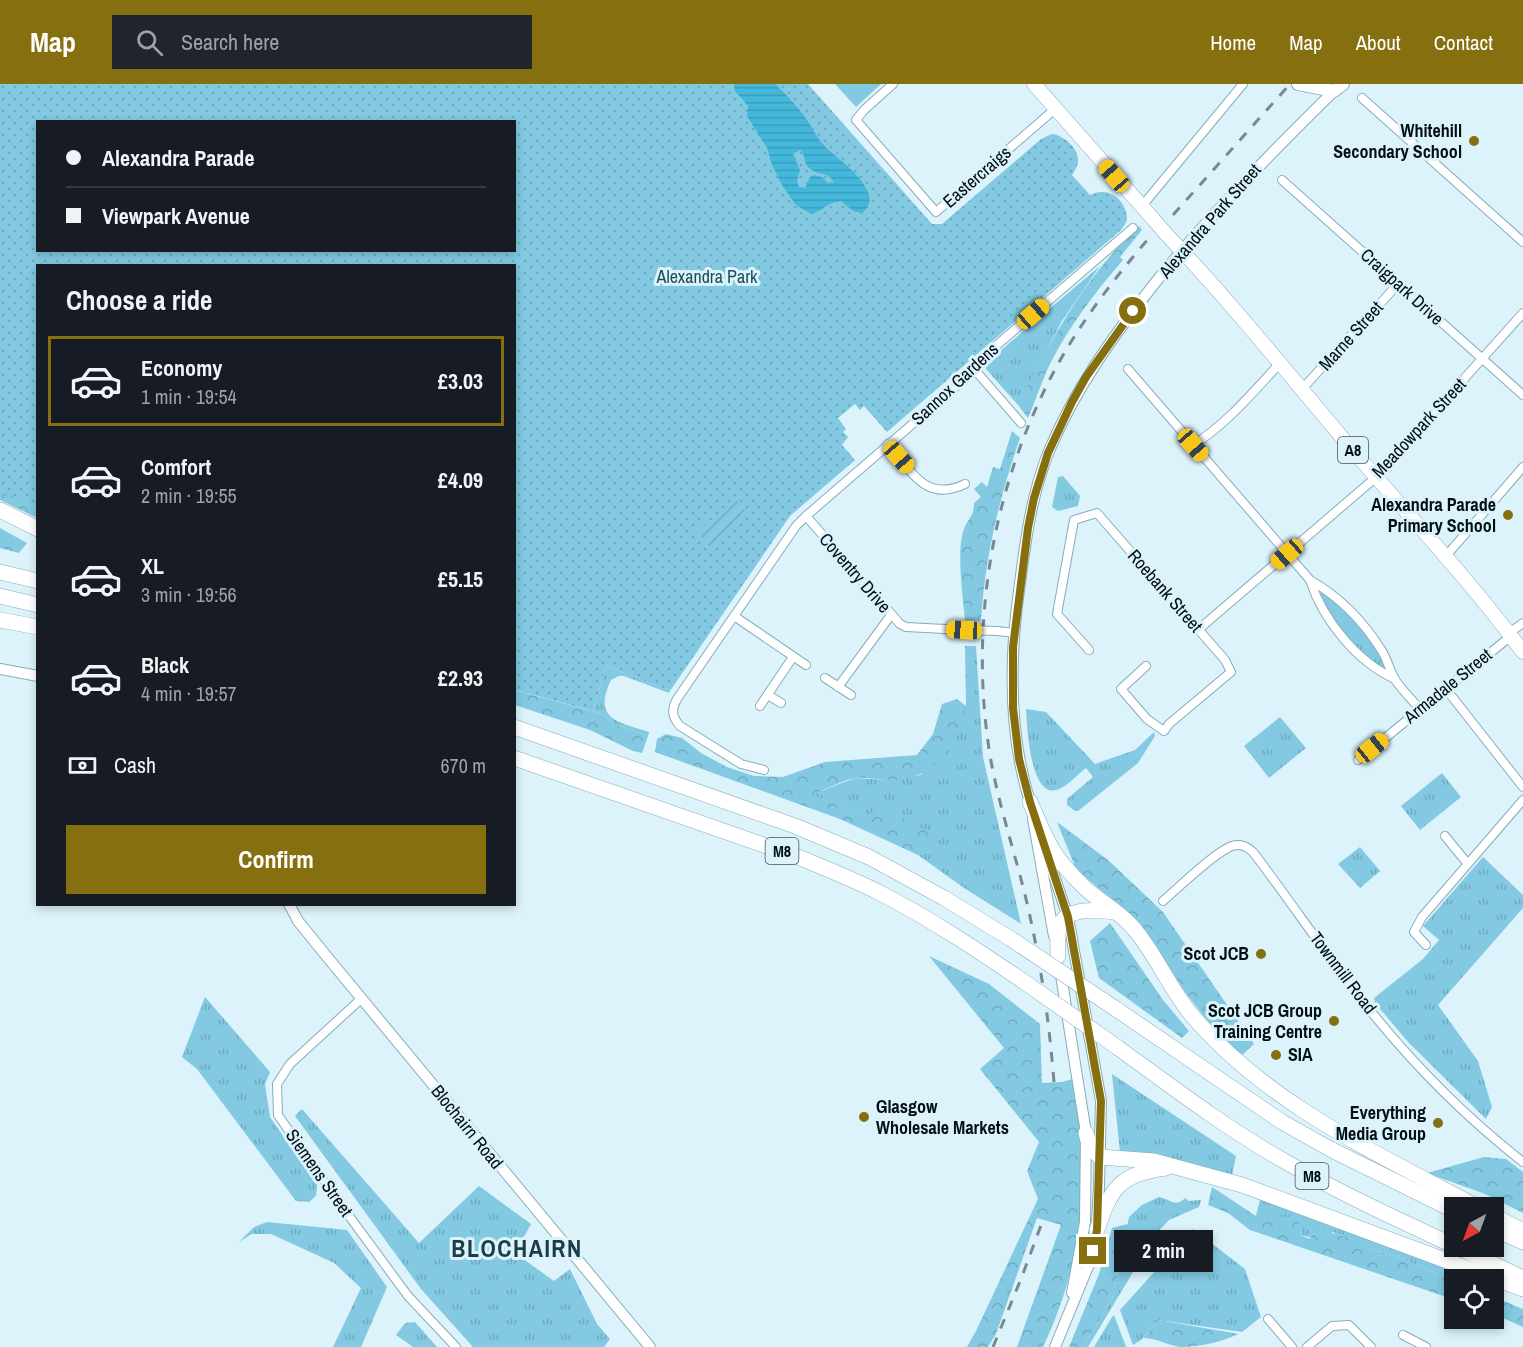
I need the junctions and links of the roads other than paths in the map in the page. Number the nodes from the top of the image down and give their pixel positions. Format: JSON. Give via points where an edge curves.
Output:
{"nodes":[{"id":1,"x":893,"y":84,"type":"edge"},
{"id":2,"x":1034,"y":84,"type":"edge"},
{"id":3,"x":1243,"y":84,"type":"edge"},
{"id":4,"x":1302,"y":85,"type":"edge"},
{"id":5,"x":1339,"y":88,"type":"edge"},
{"id":6,"x":1362,"y":98,"type":"dead end"},
{"id":7,"x":1055,"y":109,"type":"junction"},
{"id":8,"x":1282,"y":180,"type":"dead end"},
{"id":9,"x":1142,"y":206,"type":"junction"},
{"id":10,"x":1133,"y":228,"type":"dead end"},
{"id":11,"x":1523,"y":242,"type":"edge"},
{"id":12,"x":1182,"y":250,"type":"junction"},
{"id":13,"x":1398,"y":284,"type":"junction"},
{"id":14,"x":1523,"y":313,"type":"edge"},
{"id":15,"x":1482,"y":359,"type":"junction"},
{"id":16,"x":1281,"y":362,"type":"junction"},
{"id":17,"x":1128,"y":369,"type":"dead end"},
{"id":18,"x":975,"y":370,"type":"junction"},
{"id":19,"x":1303,"y":388,"type":"junction"},
{"id":20,"x":1523,"y":395,"type":"edge"},
{"id":21,"x":1021,"y":423,"type":"dead end"},
{"id":22,"x":888,"y":444,"type":"junction"},
{"id":23,"x":1193,"y":445,"type":"junction"},
{"id":24,"x":1523,"y":467,"type":"edge"},
{"id":25,"x":1377,"y":475,"type":"junction"},
{"id":26,"x":965,"y":484,"type":"dead end"},
{"id":27,"x":0,"y":510,"type":"edge"},
{"id":28,"x":806,"y":516,"type":"junction"},
{"id":29,"x":36,"y":528,"type":"edge"},
{"id":30,"x":1287,"y":554,"type":"junction"},
{"id":31,"x":1446,"y":556,"type":"junction"},
{"id":32,"x":0,"y":572,"type":"edge"},
{"id":33,"x":1310,"y":580,"type":"junction"},
{"id":34,"x":36,"y":581,"type":"edge"},
{"id":35,"x":0,"y":596,"type":"edge"},
{"id":36,"x":36,"y":605,"type":"edge"},
{"id":37,"x":891,"y":615,"type":"junction"},
{"id":38,"x":734,"y":616,"type":"junction"},
{"id":39,"x":0,"y":620,"type":"edge"},
{"id":40,"x":1523,"y":622,"type":"edge"},
{"id":41,"x":36,"y":627,"type":"edge"},
{"id":42,"x":1199,"y":629,"type":"junction"},
{"id":43,"x":1015,"y":633,"type":"junction"},
{"id":44,"x":1510,"y":634,"type":"junction"},
{"id":45,"x":1089,"y":650,"type":"dead end"},
{"id":46,"x":1523,"y":652,"type":"edge"},
{"id":47,"x":793,"y":657,"type":"junction"},
{"id":48,"x":806,"y":665,"type":"dead end"},
{"id":49,"x":1146,"y":666,"type":"dead end"},
{"id":50,"x":0,"y":669,"type":"edge"},
{"id":51,"x":36,"y":676,"type":"edge"},
{"id":52,"x":825,"y":678,"type":"dead end"},
{"id":53,"x":1395,"y":679,"type":"junction"},
{"id":54,"x":838,"y":687,"type":"junction"},
{"id":55,"x":1446,"y":689,"type":"junction"},
{"id":56,"x":768,"y":695,"type":"junction"},
{"id":57,"x":851,"y":695,"type":"dead end"},
{"id":58,"x":781,"y":703,"type":"dead end"},
{"id":59,"x":760,"y":706,"type":"dead end"},
{"id":60,"x":1420,"y":709,"type":"junction"},
{"id":61,"x":516,"y":727,"type":"edge"},
{"id":62,"x":516,"y":759,"type":"edge"},
{"id":63,"x":1358,"y":760,"type":"dead end"},
{"id":64,"x":764,"y":770,"type":"dead end"},
{"id":65,"x":1523,"y":788,"type":"edge"},
{"id":66,"x":1523,"y":800,"type":"edge"},
{"id":67,"x":1030,"y":802,"type":"junction"},
{"id":68,"x":1445,"y":836,"type":"dead end"},
{"id":69,"x":1467,"y":863,"type":"junction"},
{"id":70,"x":1163,"y":901,"type":"dead end"},
{"id":71,"x":290,"y":906,"type":"edge"},
{"id":72,"x":1118,"y":912,"type":"junction"},
{"id":73,"x":1068,"y":917,"type":"junction"},
{"id":74,"x":1426,"y":945,"type":"dead end"},
{"id":75,"x":1058,"y":956,"type":"junction"},
{"id":76,"x":361,"y":999,"type":"junction"},
{"id":77,"x":1086,"y":1133,"type":"junction"},
{"id":78,"x":1100,"y":1157,"type":"junction"},
{"id":79,"x":1523,"y":1162,"type":"edge"},
{"id":80,"x":1178,"y":1166,"type":"junction"},
{"id":81,"x":1458,"y":1197,"type":"edge"},
{"id":82,"x":1444,"y":1206,"type":"edge"},
{"id":83,"x":1504,"y":1221,"type":"edge"},
{"id":84,"x":1097,"y":1230,"type":"junction"},
{"id":85,"x":1523,"y":1231,"type":"edge"},
{"id":86,"x":1504,"y":1233,"type":"edge"},
{"id":87,"x":1523,"y":1242,"type":"edge"},
{"id":88,"x":1523,"y":1278,"type":"edge"},
{"id":89,"x":1523,"y":1289,"type":"edge"},
{"id":90,"x":1068,"y":1317,"type":"junction"},
{"id":91,"x":1268,"y":1319,"type":"dead end"},
{"id":92,"x":1403,"y":1335,"type":"dead end"},
{"id":93,"x":456,"y":1347,"type":"edge"},
{"id":94,"x":650,"y":1347,"type":"edge"},
{"id":95,"x":1055,"y":1347,"type":"edge"},
{"id":96,"x":1292,"y":1347,"type":"edge"},
{"id":97,"x":1307,"y":1347,"type":"edge"},
{"id":98,"x":1371,"y":1347,"type":"edge"},
{"id":99,"x":1426,"y":1347,"type":"edge"}],
"edges":[{"from":1,"to":7,"type":"street","name":"Eastercraigs","via":[[856,120],[936,212]]},
{"from":2,"to":7,"type":"main road","number":"A8"},
{"from":3,"to":9,"type":"street"},
{"from":4,"to":5,"type":"main road"},
{"from":5,"to":12,"type":"street","name":"Alexandra Park Street","via":[[1262,161]]},
{"from":6,"to":11,"type":"street"},
{"from":7,"to":9,"type":"main road","number":"A8"},
{"from":8,"to":13,"type":"street","name":"Craigpark Drive"},
{"from":9,"to":12,"type":"main road","number":"A8","bridge":true},
{"from":10,"to":18,"type":"street","name":"Sannox Gardens","via":[[983,357]]},
{"from":12,"to":16,"type":"main road","number":"A8"},
{"from":12,"to":43,"type":"street","name":"Alexandra Park Street","via":[[1086,377],[1048,453],[1028,528]]},
{"from":13,"to":15,"type":"street","name":"Craigpark Drive"},
{"from":13,"to":19,"type":"street","name":"Marne Street"},
{"from":14,"to":15,"type":"street","name":"Meadowpark Street"},
{"from":15,"to":20,"type":"street","name":"Craigpark Drive"},
{"from":15,"to":25,"type":"street","name":"Meadowpark Street"},
{"from":16,"to":19,"type":"main road","number":"A8"},
{"from":16,"to":23,"type":"street","via":[[1209,435]]},
{"from":17,"to":23,"type":"street"},
{"from":18,"to":21,"type":"street"},
{"from":18,"to":22,"type":"street","name":"Sannox Gardens"},
{"from":19,"to":25,"type":"main road","number":"A8"},
{"from":22,"to":26,"type":"street","via":[[931,489],[954,489]]},
{"from":22,"to":28,"type":"street","name":"Sannox Gardens"},
{"from":23,"to":30,"type":"street"},
{"from":24,"to":31,"type":"street"},
{"from":25,"to":30,"type":"street","name":"Meadowpark Street"},
{"from":25,"to":31,"type":"main road","number":"A8"},
{"from":27,"to":29,"type":"highway"},
{"from":28,"to":37,"type":"street","name":"Coventry Drive"},
{"from":28,"to":38,"type":"street","name":"Sannox Gardens"},
{"from":30,"to":33,"type":"street"},
{"from":30,"to":42,"type":"street","name":"Meadowpark Street"},
{"from":31,"to":44,"type":"main road","number":"A8"},
{"from":32,"to":34,"type":"highway"},
{"from":33,"to":53,"type":"street","via":[[1360,621],[1391,666]]},
{"from":33,"to":53,"type":"street","via":[[1327,615],[1352,646],[1382,673]]},
{"from":35,"to":36,"type":"highway"},
{"from":37,"to":43,"type":"street","name":"Coventry Drive","bridge":true,"via":[[906,627]]},
{"from":37,"to":54,"type":"street"},
{"from":38,"to":47,"type":"street"},
{"from":38,"to":64,"type":"street","name":"Sannox Gardens","via":[[672,713],[680,726],[741,764]]},
{"from":39,"to":41,"type":"highway"},
{"from":40,"to":44,"type":"street","name":"Armadale Street"},
{"from":42,"to":45,"type":"street","name":"Roebank Street","via":[[1097,513],[1074,520],[1057,614]]},
{"from":42,"to":49,"type":"street","name":"Roebank Street","via":[[1226,660],[1231,672],[1164,731],[1121,689]]},
{"from":43,"to":67,"type":"street","name":"Alexandra Park Street","via":[[1014,716]]},
{"from":44,"to":46,"type":"main road","number":"A8"},
{"from":44,"to":55,"type":"street","name":"Armadale Street"},
{"from":47,"to":48,"type":"street"},
{"from":47,"to":56,"type":"street"},
{"from":50,"to":51,"type":"street"},
{"from":52,"to":54,"type":"street"},
{"from":53,"to":60,"type":"street"},
{"from":54,"to":57,"type":"street"},
{"from":55,"to":60,"type":"street","name":"Armadale Street"},
{"from":55,"to":65,"type":"street"},
{"from":56,"to":58,"type":"street"},
{"from":56,"to":59,"type":"street"},
{"from":60,"to":63,"type":"street","name":"Armadale Street"},
{"from":61,"to":82,"type":"highway","number":"M8","bridge":true,"via":[[795,826],[869,857],[1011,939],[1282,1122]]},
{"from":62,"to":88,"type":"highway","number":"M8","bridge":true,"via":[[798,857],[880,893],[931,921],[1030,986],[1191,1101],[1287,1163]]},
{"from":66,"to":69,"type":"street"},
{"from":67,"to":72,"type":"highway","via":[[1056,856],[1084,887]]},
{"from":67,"to":73,"type":"street"},
{"from":67,"to":75,"type":"street"},
{"from":68,"to":69,"type":"street"},
{"from":69,"to":74,"type":"street","via":[[1414,932]]},
{"from":70,"to":79,"type":"street","name":"Townmill Road","via":[[1224,850],[1239,845],[1247,847],[1378,1020],[1485,1131]]},
{"from":71,"to":76,"type":"street","name":"Blochairn Road"},
{"from":72,"to":73,"type":"highway","via":[[1090,909]]},
{"from":72,"to":81,"type":"highway","via":[[1136,931],[1190,1012],[1258,1078],[1353,1141]]},
{"from":73,"to":75,"type":"highway","via":[[1059,926]]},
{"from":73,"to":78,"type":"street","via":[[1101,1101]]},
{"from":75,"to":77,"type":"street"},
{"from":76,"to":93,"type":"street","name":"Siemens Street","via":[[290,1064],[277,1084],[278,1115],[408,1296]]},
{"from":76,"to":94,"type":"street","name":"Blochairn Road"},
{"from":77,"to":78,"type":"highway","via":[[1090,1148]]},
{"from":77,"to":90,"type":"street","via":[[1084,1221]]},
{"from":78,"to":80,"type":"highway"},
{"from":78,"to":84,"type":"street"},
{"from":80,"to":84,"type":"highway","via":[[1154,1169],[1125,1181],[1107,1200]]},
{"from":80,"to":89,"type":"highway","via":[[1290,1201]]},
{"from":83,"to":85,"type":"highway"},
{"from":84,"to":90,"type":"street","via":[[1089,1264]]},
{"from":86,"to":87,"type":"highway"},
{"from":90,"to":95,"type":"street"},
{"from":91,"to":96,"type":"street"},
{"from":92,"to":99,"type":"street"},
{"from":97,"to":98,"type":"street","via":[[1332,1326],[1349,1325]]}]}
